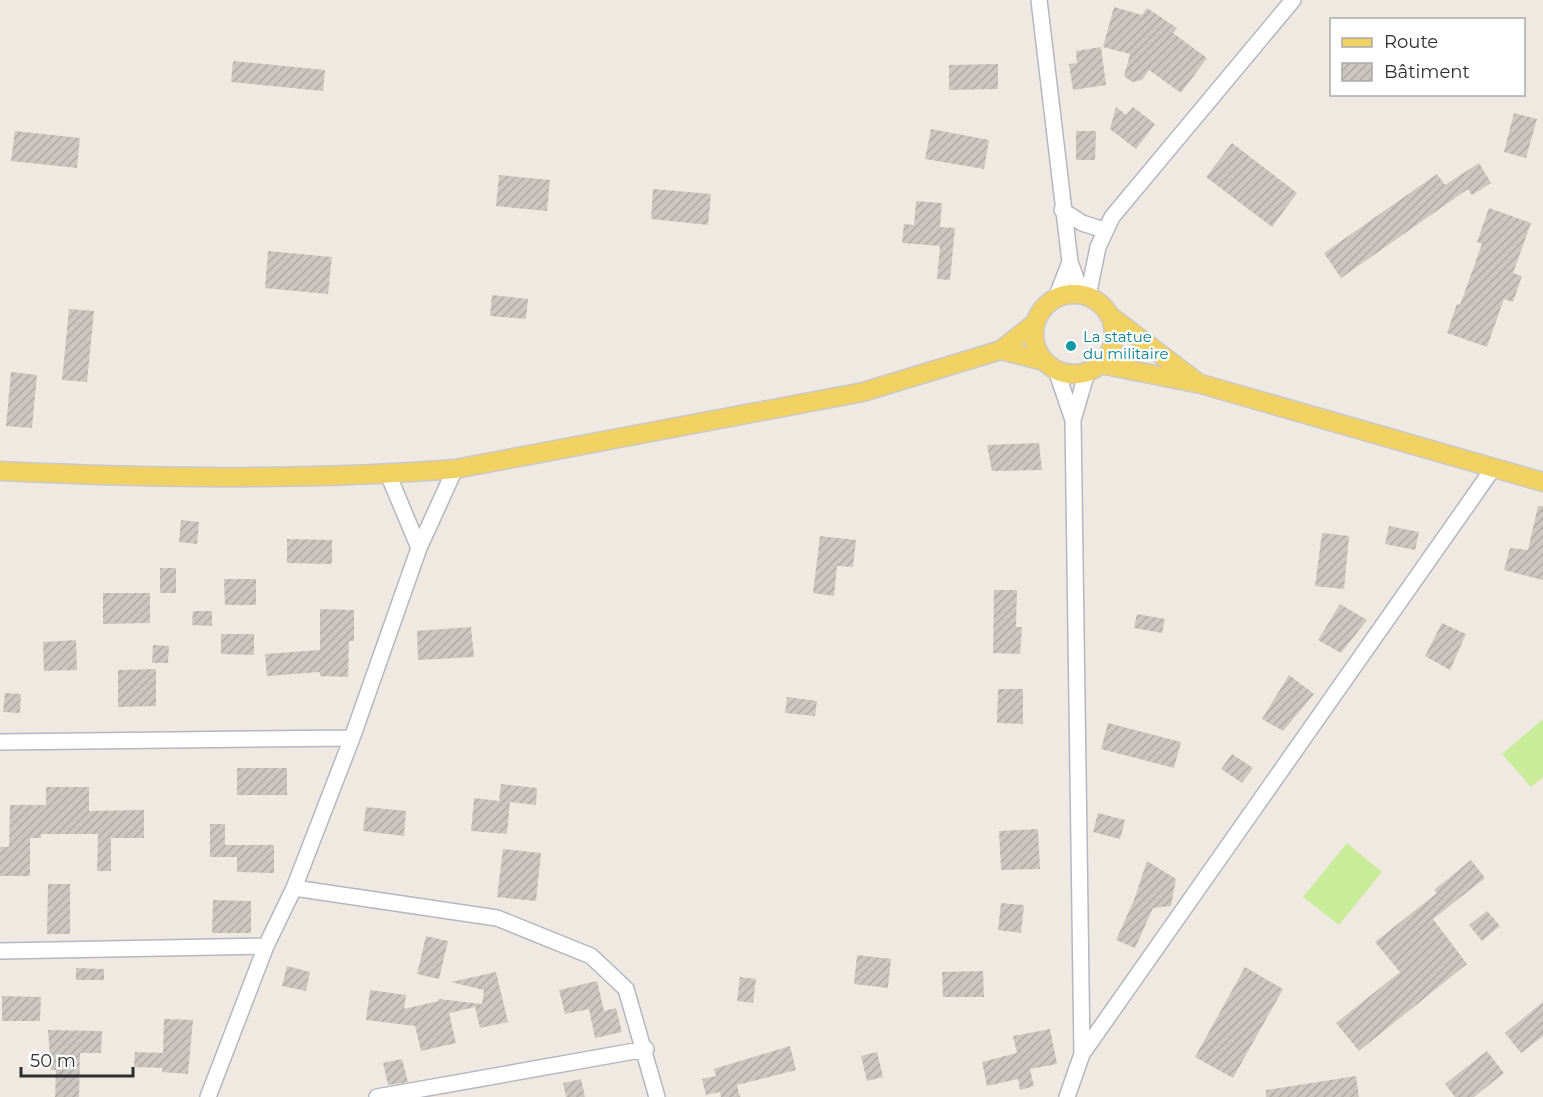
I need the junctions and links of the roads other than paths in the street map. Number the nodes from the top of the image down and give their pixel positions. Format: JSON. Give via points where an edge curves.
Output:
{"nodes":[{"id":1,"x":1038,"y":0,"type":"edge"},
{"id":2,"x":1293,"y":0,"type":"edge"},
{"id":3,"x":1062,"y":210,"type":"junction"},
{"id":4,"x":1104,"y":230,"type":"junction"},
{"id":5,"x":1070,"y":262,"type":"junction"},
{"id":6,"x":1085,"y":296,"type":"junction"},
{"id":7,"x":1056,"y":298,"type":"junction"},
{"id":8,"x":1109,"y":315,"type":"junction"},
{"id":9,"x":1035,"y":322,"type":"junction"},
{"id":10,"x":1001,"y":350,"type":"junction"},
{"id":11,"x":1050,"y":366,"type":"junction"},
{"id":12,"x":1094,"y":368,"type":"junction"},
{"id":13,"x":1201,"y":384,"type":"junction"},
{"id":14,"x":1072,"y":420,"type":"junction"},
{"id":15,"x":455,"y":469,"type":"junction"},
{"id":16,"x":1492,"y":470,"type":"junction"},
{"id":17,"x":0,"y":471,"type":"edge"},
{"id":18,"x":388,"y":474,"type":"junction"},
{"id":19,"x":1543,"y":482,"type":"edge"},
{"id":20,"x":419,"y":548,"type":"junction"},
{"id":21,"x":352,"y":738,"type":"junction"},
{"id":22,"x":0,"y":742,"type":"edge"},
{"id":23,"x":294,"y":888,"type":"junction"},
{"id":24,"x":266,"y":946,"type":"junction"},
{"id":25,"x":0,"y":951,"type":"edge"},
{"id":26,"x":646,"y":1049,"type":"junction"},
{"id":27,"x":1082,"y":1054,"type":"junction"},
{"id":28,"x":208,"y":1097,"type":"edge"},
{"id":29,"x":377,"y":1097,"type":"edge"},
{"id":30,"x":657,"y":1097,"type":"edge"},
{"id":31,"x":1067,"y":1097,"type":"edge"}],
"edges":[{"from":1,"to":3,"type":"street"},
{"from":2,"to":4,"type":"street"},
{"from":3,"to":4,"type":"street","via":[[1082,223]]},
{"from":3,"to":5,"type":"street"},
{"from":4,"to":6,"type":"street"},
{"from":5,"to":6,"type":"street"},
{"from":5,"to":7,"type":"street"},
{"from":6,"to":7,"type":"main road"},
{"from":6,"to":8,"type":"main road","via":[[1104,307]]},
{"from":7,"to":9,"type":"main road"},
{"from":8,"to":12,"type":"main road","via":[[1113,341],[1109,354]]},
{"from":8,"to":13,"type":"main road"},
{"from":9,"to":10,"type":"main road"},
{"from":9,"to":11,"type":"main road","via":[[1037,350]]},
{"from":10,"to":11,"type":"main road"},
{"from":10,"to":15,"type":"main road","via":[[863,392]]},
{"from":11,"to":12,"type":"main road","via":[[1071,374]]},
{"from":11,"to":14,"type":"street"},
{"from":12,"to":13,"type":"main road"},
{"from":12,"to":14,"type":"street"},
{"from":13,"to":16,"type":"main road"},
{"from":14,"to":27,"type":"street"},
{"from":15,"to":18,"type":"main road"},
{"from":15,"to":20,"type":"street"},
{"from":16,"to":19,"type":"main road"},
{"from":16,"to":27,"type":"street"},
{"from":17,"to":18,"type":"main road","via":[[106,476]]},
{"from":18,"to":20,"type":"street"},
{"from":20,"to":21,"type":"street"},
{"from":21,"to":22,"type":"street"},
{"from":21,"to":23,"type":"street"},
{"from":23,"to":24,"type":"street"},
{"from":23,"to":26,"type":"street","via":[[497,918],[591,956],[626,989]]},
{"from":24,"to":25,"type":"street"},
{"from":24,"to":28,"type":"street"},
{"from":26,"to":29,"type":"street"},
{"from":26,"to":30,"type":"street"},
{"from":27,"to":31,"type":"street"}]}
